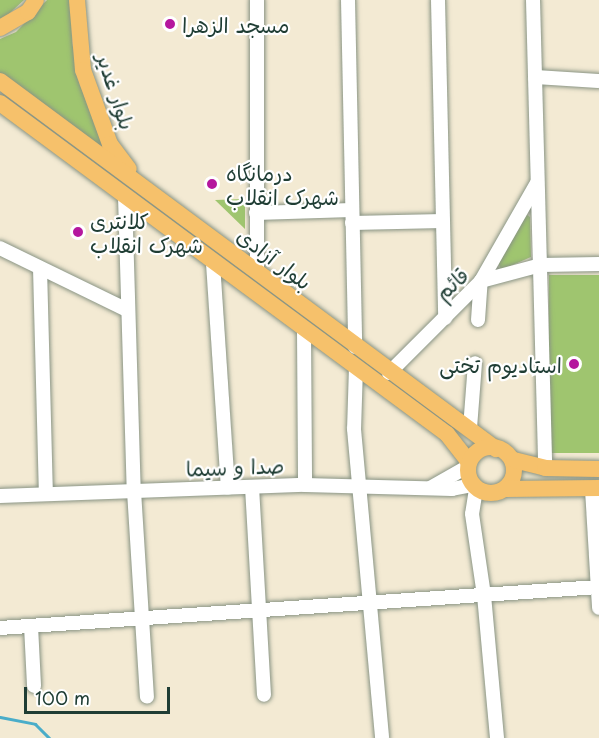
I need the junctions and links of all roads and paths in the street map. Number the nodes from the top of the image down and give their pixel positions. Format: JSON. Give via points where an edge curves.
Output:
{"nodes":[{"id":1,"x":36,"y":0,"type":"edge"},
{"id":2,"x":77,"y":0,"type":"edge"},
{"id":3,"x":257,"y":0,"type":"edge"},
{"id":4,"x":348,"y":0,"type":"edge"},
{"id":5,"x":438,"y":0,"type":"edge"},
{"id":6,"x":533,"y":0,"type":"edge"},
{"id":7,"x":0,"y":28,"type":"edge"},
{"id":8,"x":535,"y":77,"type":"junction"},
{"id":9,"x":0,"y":81,"type":"edge"},
{"id":10,"x":599,"y":81,"type":"edge"},
{"id":11,"x":0,"y":103,"type":"edge"},
{"id":12,"x":537,"y":183,"type":"junction"},
{"id":13,"x":142,"y":186,"type":"junction"},
{"id":14,"x":125,"y":196,"type":"junction"},
{"id":15,"x":256,"y":213,"type":"junction"},
{"id":16,"x":352,"y":216,"type":"junction"},
{"id":17,"x":188,"y":221,"type":"junction"},
{"id":18,"x":443,"y":221,"type":"junction"},
{"id":19,"x":177,"y":236,"type":"junction"},
{"id":20,"x":0,"y":248,"type":"edge"},
{"id":21,"x":213,"y":263,"type":"junction"},
{"id":22,"x":599,"y":264,"type":"edge"},
{"id":23,"x":541,"y":266,"type":"junction"},
{"id":24,"x":40,"y":267,"type":"junction"},
{"id":25,"x":257,"y":273,"type":"junction"},
{"id":26,"x":481,"y":281,"type":"junction"},
{"id":27,"x":127,"y":310,"type":"junction"},
{"id":28,"x":445,"y":318,"type":"junction"},
{"id":29,"x":478,"y":320,"type":"dead end"},
{"id":30,"x":304,"y":331,"type":"junction"},
{"id":31,"x":355,"y":347,"type":"junction"},
{"id":32,"x":475,"y":363,"type":"dead end"},
{"id":33,"x":356,"y":367,"type":"junction"},
{"id":34,"x":389,"y":373,"type":"junction"},
{"id":35,"x":470,"y":428,"type":"junction"},
{"id":36,"x":496,"y":448,"type":"junction"},
{"id":37,"x":514,"y":460,"type":"junction"},
{"id":38,"x":467,"y":464,"type":"junction"},
{"id":39,"x":542,"y":467,"type":"junction"},
{"id":40,"x":599,"y":469,"type":"edge"},
{"id":41,"x":360,"y":484,"type":"junction"},
{"id":42,"x":305,"y":485,"type":"junction"},
{"id":43,"x":252,"y":487,"type":"junction"},
{"id":44,"x":474,"y":487,"type":"junction"},
{"id":45,"x":228,"y":488,"type":"junction"},
{"id":46,"x":430,"y":488,"type":"junction"},
{"id":47,"x":506,"y":489,"type":"junction"},
{"id":48,"x":596,"y":489,"type":"edge"},
{"id":49,"x":533,"y":490,"type":"junction"},
{"id":50,"x":134,"y":491,"type":"junction"},
{"id":51,"x":46,"y":494,"type":"junction"},
{"id":52,"x":0,"y":495,"type":"edge"},
{"id":53,"x":598,"y":587,"type":"edge"},
{"id":54,"x":484,"y":595,"type":"junction"},
{"id":55,"x":372,"y":603,"type":"junction"},
{"id":56,"x":599,"y":608,"type":"edge"},
{"id":57,"x":261,"y":610,"type":"junction"},
{"id":58,"x":143,"y":618,"type":"junction"},
{"id":59,"x":31,"y":626,"type":"junction"},
{"id":60,"x":0,"y":628,"type":"edge"},
{"id":61,"x":34,"y":686,"type":"dead end"},
{"id":62,"x":264,"y":695,"type":"dead end"},
{"id":63,"x":147,"y":697,"type":"dead end"},
{"id":64,"x":382,"y":738,"type":"edge"},
{"id":65,"x":497,"y":738,"type":"edge"}],
"edges":[{"from":1,"to":7,"type":"main road","via":[[28,12]]},
{"from":2,"to":13,"type":"main road","name":"بلوار غدیر","via":[[83,70],[96,109],[110,144]]},
{"from":3,"to":15,"type":"street"},
{"from":4,"to":16,"type":"street"},
{"from":5,"to":18,"type":"street"},
{"from":6,"to":8,"type":"street"},
{"from":8,"to":10,"type":"street"},
{"from":8,"to":12,"type":"street"},
{"from":9,"to":13,"type":"main road","name":"بلوار آزادی"},
{"from":11,"to":14,"type":"main road","name":"بلوار آزادی"},
{"from":12,"to":23,"type":"street"},
{"from":12,"to":26,"type":"street"},
{"from":13,"to":17,"type":"main road","name":"بلوار آزادی"},
{"from":14,"to":19,"type":"main road","name":"بلوار آزادی"},
{"from":14,"to":27,"type":"street"},
{"from":15,"to":16,"type":"street"},
{"from":15,"to":25,"type":"street"},
{"from":16,"to":18,"type":"street"},
{"from":16,"to":31,"type":"street"},
{"from":17,"to":19,"type":"street"},
{"from":17,"to":25,"type":"main road","name":"بلوار آزادی"},
{"from":18,"to":28,"type":"street"},
{"from":19,"to":21,"type":"main road","name":"بلوار آزادی"},
{"from":20,"to":24,"type":"street"},
{"from":21,"to":30,"type":"main road","name":"بلوار آزادی"},
{"from":21,"to":45,"type":"street"},
{"from":22,"to":23,"type":"street","name":"قائم"},
{"from":23,"to":26,"type":"street","name":"قائم"},
{"from":23,"to":39,"type":"street"},
{"from":24,"to":27,"type":"street"},
{"from":24,"to":51,"type":"street"},
{"from":25,"to":31,"type":"main road","name":"بلوار آزادی"},
{"from":26,"to":28,"type":"street","name":"قائم"},
{"from":26,"to":29,"type":"street"},
{"from":27,"to":50,"type":"street"},
{"from":28,"to":34,"type":"street","name":"قائم"},
{"from":30,"to":33,"type":"main road","name":"بلوار آزادی"},
{"from":30,"to":42,"type":"street"},
{"from":31,"to":34,"type":"main road","name":"بلوار آزادی"},
{"from":32,"to":35,"type":"street"},
{"from":33,"to":38,"type":"main road","name":"بلوار آزادی","via":[[447,434]]},
{"from":33,"to":41,"type":"street","via":[[354,429]]},
{"from":34,"to":35,"type":"main road","name":"بلوار آزادی"},
{"from":35,"to":36,"type":"main road","name":"بلوار آزادی"},
{"from":36,"to":37,"type":"main road"},
{"from":36,"to":38,"type":"main road","via":[[475,454]]},
{"from":37,"to":39,"type":"main road"},
{"from":37,"to":47,"type":"main road","via":[[517,473]]},
{"from":38,"to":44,"type":"main road"},
{"from":38,"to":46,"type":"street"},
{"from":39,"to":40,"type":"main road"},
{"from":39,"to":49,"type":"main road","via":[[528,475],[528,486]]},
{"from":41,"to":42,"type":"street","name":"صدا و سیما"},
{"from":41,"to":46,"type":"street","name":"صدا و سیما"},
{"from":41,"to":55,"type":"street"},
{"from":42,"to":43,"type":"street","name":"صدا و سیما"},
{"from":43,"to":45,"type":"street","name":"صدا و سیما"},
{"from":43,"to":57,"type":"street"},
{"from":44,"to":46,"type":"street","name":"صدا و سیما"},
{"from":44,"to":47,"type":"main road"},
{"from":44,"to":54,"type":"street","via":[[472,514]]},
{"from":45,"to":50,"type":"street","name":"صدا و سیما"},
{"from":47,"to":49,"type":"main road"},
{"from":48,"to":49,"type":"main road"},
{"from":48,"to":53,"type":"street"},
{"from":50,"to":51,"type":"street","name":"صدا و سیما"},
{"from":50,"to":58,"type":"street"},
{"from":51,"to":52,"type":"street","name":"صدا و سیما"},
{"from":53,"to":54,"type":"street"},
{"from":53,"to":56,"type":"street"},
{"from":54,"to":55,"type":"street"},
{"from":54,"to":65,"type":"street"},
{"from":55,"to":57,"type":"street"},
{"from":55,"to":64,"type":"street"},
{"from":57,"to":58,"type":"street"},
{"from":57,"to":62,"type":"street"},
{"from":58,"to":59,"type":"street"},
{"from":58,"to":63,"type":"street"},
{"from":59,"to":60,"type":"street"},
{"from":59,"to":61,"type":"street"}]}
